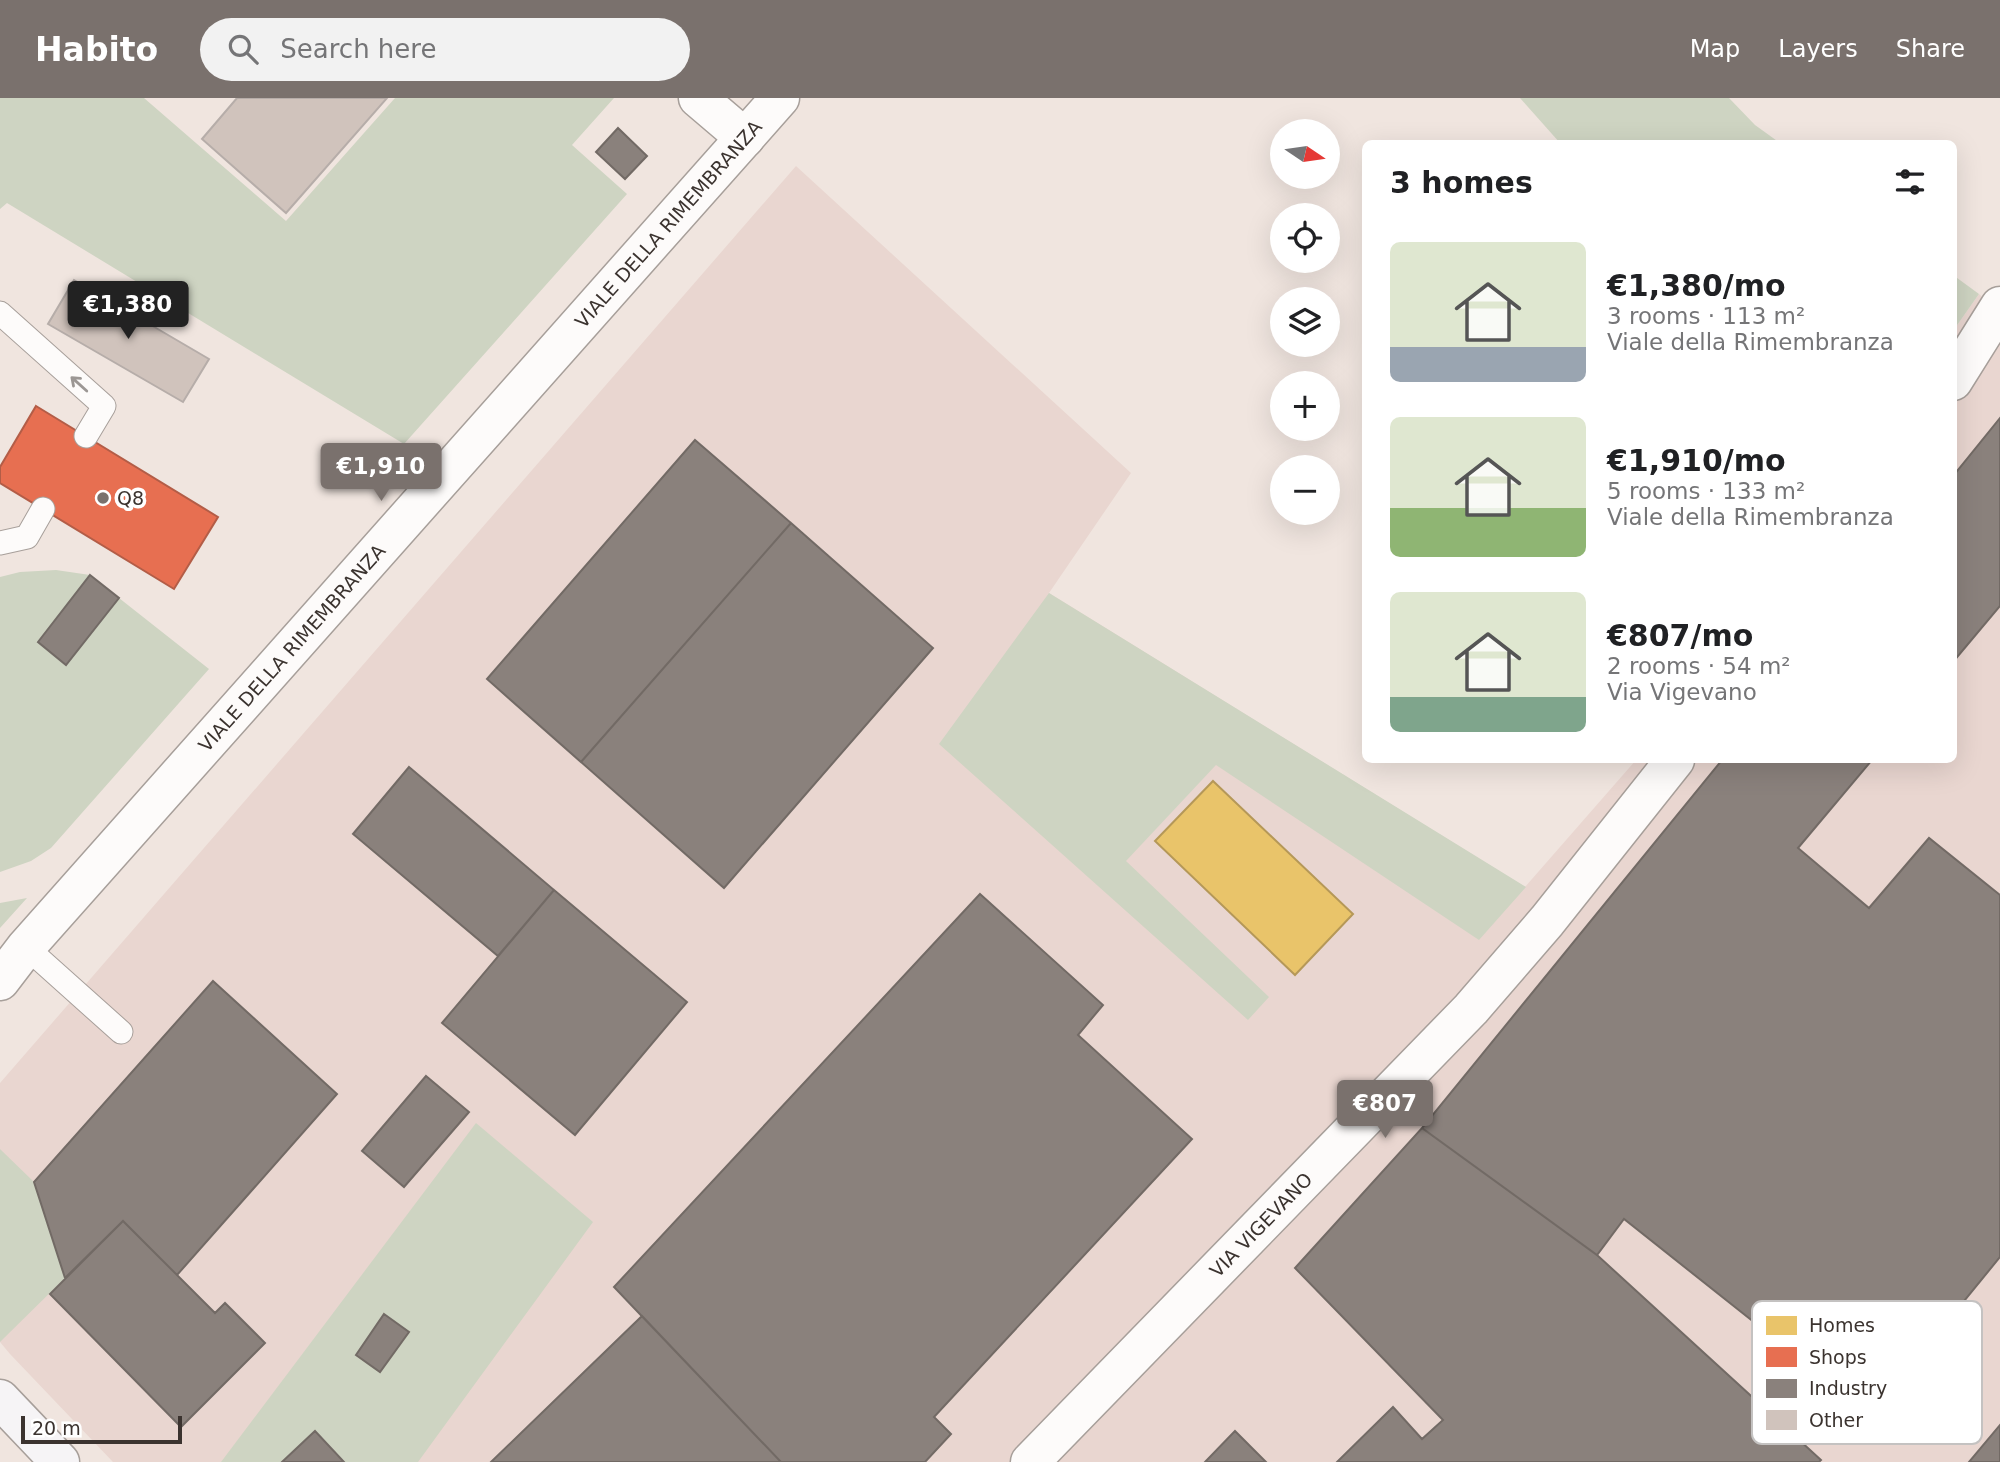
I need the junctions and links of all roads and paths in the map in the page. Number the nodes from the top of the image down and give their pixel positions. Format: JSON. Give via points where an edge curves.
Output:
{"nodes":[{"id":1,"x":698,"y":98,"type":"edge"},
{"id":2,"x":780,"y":98,"type":"edge"},
{"id":3,"x":745,"y":138,"type":"junction"},
{"id":4,"x":2000,"y":306,"type":"edge"},
{"id":5,"x":0,"y":313,"type":"edge"},
{"id":6,"x":1989,"y":351,"type":"edge"},
{"id":7,"x":1957,"y":378,"type":"edge"},
{"id":8,"x":86,"y":436,"type":"dead end"},
{"id":9,"x":43,"y":509,"type":"dead end"},
{"id":10,"x":0,"y":543,"type":"edge"},
{"id":11,"x":1673,"y":763,"type":"edge"},
{"id":12,"x":13,"y":957,"type":"edge"},
{"id":13,"x":0,"y":981,"type":"edge"},
{"id":14,"x":121,"y":1032,"type":"dead end"},
{"id":15,"x":0,"y":1399,"type":"edge"},
{"id":16,"x":60,"y":1462,"type":"edge"},
{"id":17,"x":1030,"y":1462,"type":"edge"}],
"edges":[{"from":1,"to":3,"type":"street"},
{"from":2,"to":3,"type":"street","name":"VIALE DELLA RIMEMBRANZA"},
{"from":3,"to":12,"type":"street","name":"VIALE DELLA RIMEMBRANZA"},
{"from":4,"to":6,"type":"street"},
{"from":8,"to":5,"type":"lane","one_way":true,"via":[[104,406]]},
{"from":6,"to":7,"type":"street"},
{"from":9,"to":10,"type":"lane","via":[[27,537]]},
{"from":11,"to":17,"type":"street","name":"VIA VIGEVANO","via":[[1471,1009]]},
{"from":12,"to":13,"type":"street","name":"VIALE DELLA RIMEMBRANZA"},
{"from":12,"to":14,"type":"lane"},
{"from":15,"to":16,"type":"main road"}]}
